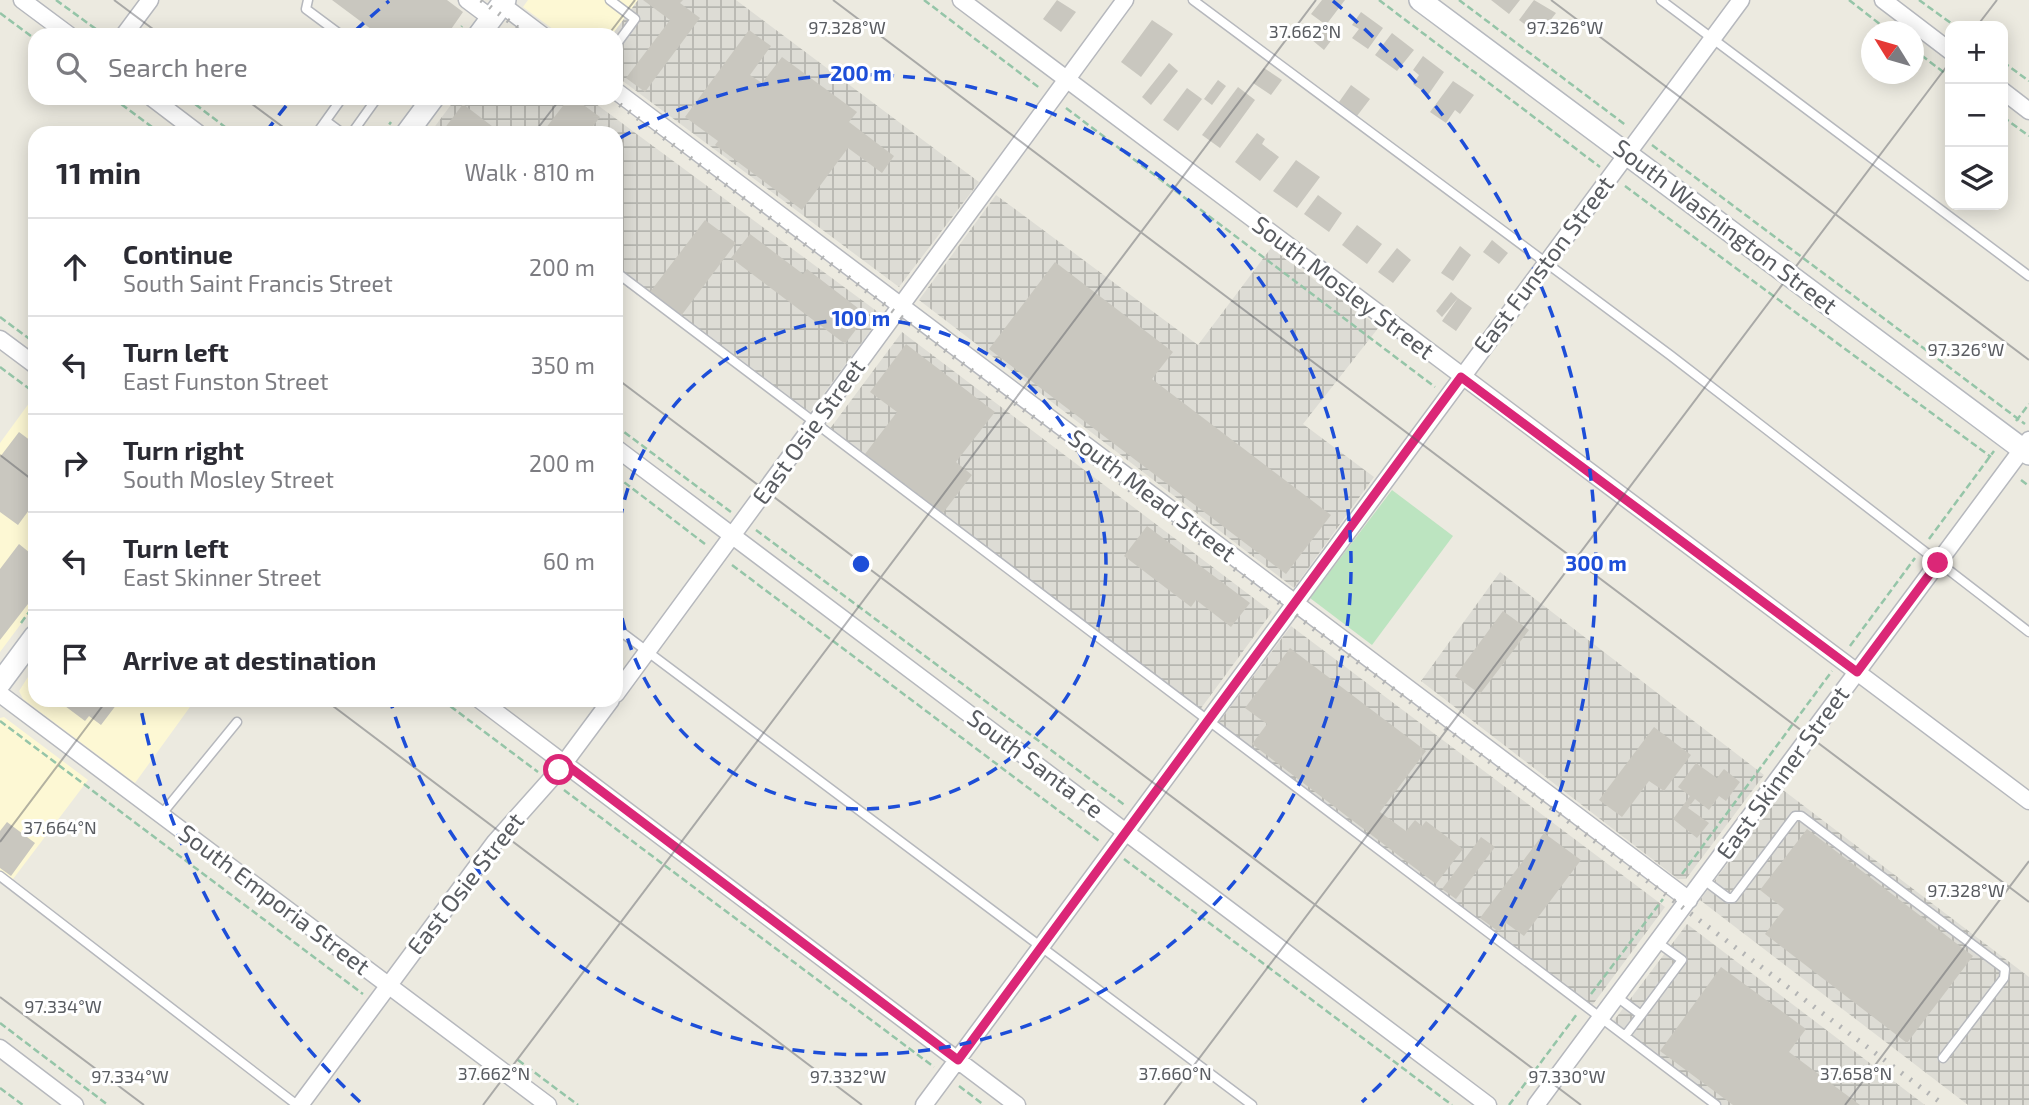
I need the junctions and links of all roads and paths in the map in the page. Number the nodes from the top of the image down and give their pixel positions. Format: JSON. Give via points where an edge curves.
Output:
{"nodes":[{"id":1,"x":22,"y":0,"type":"edge"},
{"id":2,"x":56,"y":0,"type":"edge"},
{"id":3,"x":150,"y":0,"type":"edge"},
{"id":4,"x":309,"y":0,"type":"edge"},
{"id":5,"x":467,"y":0,"type":"edge"},
{"id":6,"x":610,"y":0,"type":"edge"},
{"id":7,"x":924,"y":0,"type":"edge"},
{"id":8,"x":961,"y":0,"type":"edge"},
{"id":9,"x":1125,"y":0,"type":"edge"},
{"id":10,"x":1193,"y":0,"type":"edge"},
{"id":11,"x":1380,"y":0,"type":"edge"},
{"id":12,"x":1420,"y":0,"type":"edge"},
{"id":13,"x":1459,"y":0,"type":"edge"},
{"id":14,"x":1661,"y":0,"type":"edge"},
{"id":15,"x":1741,"y":0,"type":"edge"},
{"id":16,"x":1849,"y":0,"type":"edge"},
{"id":17,"x":1883,"y":0,"type":"edge"},
{"id":18,"x":1919,"y":0,"type":"edge"},
{"id":19,"x":0,"y":13,"type":"edge"},
{"id":20,"x":494,"y":14,"type":"edge"},
{"id":21,"x":1877,"y":21,"type":"edge"},
{"id":22,"x":1948,"y":21,"type":"edge"},
{"id":23,"x":60,"y":28,"type":"edge"},
{"id":24,"x":94,"y":28,"type":"edge"},
{"id":25,"x":129,"y":28,"type":"edge"},
{"id":26,"x":332,"y":28,"type":"edge"},
{"id":27,"x":526,"y":28,"type":"edge"},
{"id":28,"x":28,"y":34,"type":"edge"},
{"id":29,"x":623,"y":35,"type":"edge"},
{"id":30,"x":1712,"y":39,"type":"junction"},
{"id":31,"x":1945,"y":47,"type":"edge"},
{"id":32,"x":1924,"y":57,"type":"edge"},
{"id":33,"x":2008,"y":66,"type":"edge"},
{"id":34,"x":1945,"y":73,"type":"edge"},
{"id":35,"x":1067,"y":80,"type":"junction"},
{"id":36,"x":2029,"y":81,"type":"edge"},
{"id":37,"x":2008,"y":95,"type":"edge"},
{"id":38,"x":623,"y":96,"type":"edge"},
{"id":39,"x":1054,"y":98,"type":"junction"},
{"id":40,"x":122,"y":105,"type":"edge"},
{"id":41,"x":161,"y":105,"type":"edge"},
{"id":42,"x":196,"y":105,"type":"edge"},
{"id":43,"x":337,"y":105,"type":"edge"},
{"id":44,"x":372,"y":105,"type":"edge"},
{"id":45,"x":427,"y":105,"type":"edge"},
{"id":46,"x":2029,"y":111,"type":"edge"},
{"id":47,"x":326,"y":121,"type":"junction"},
{"id":48,"x":2008,"y":121,"type":"edge"},
{"id":49,"x":151,"y":126,"type":"edge"},
{"id":50,"x":189,"y":126,"type":"edge"},
{"id":51,"x":224,"y":126,"type":"edge"},
{"id":52,"x":322,"y":126,"type":"edge"},
{"id":53,"x":333,"y":126,"type":"edge"},
{"id":54,"x":357,"y":126,"type":"edge"},
{"id":55,"x":412,"y":126,"type":"edge"},
{"id":56,"x":1640,"y":136,"type":"junction"},
{"id":57,"x":2029,"y":136,"type":"edge"},
{"id":58,"x":1626,"y":154,"type":"junction"},
{"id":59,"x":1611,"y":175,"type":"junction"},
{"id":60,"x":1545,"y":264,"type":"junction"},
{"id":61,"x":2029,"y":275,"type":"edge"},
{"id":62,"x":623,"y":277,"type":"edge"},
{"id":63,"x":902,"y":306,"type":"junction"},
{"id":64,"x":0,"y":317,"type":"edge"},
{"id":65,"x":0,"y":338,"type":"edge"},
{"id":66,"x":28,"y":338,"type":"edge"},
{"id":67,"x":28,"y":360,"type":"edge"},
{"id":68,"x":0,"y":367,"type":"edge"},
{"id":69,"x":1461,"y":377,"type":"junction"},
{"id":70,"x":1435,"y":387,"type":"dead end"},
{"id":71,"x":28,"y":388,"type":"edge"},
{"id":72,"x":2029,"y":404,"type":"edge"},
{"id":73,"x":2018,"y":419,"type":"junction"},
{"id":74,"x":815,"y":424,"type":"junction"},
{"id":75,"x":2029,"y":428,"type":"edge"},
{"id":76,"x":623,"y":431,"type":"edge"},
{"id":77,"x":2021,"y":445,"type":"edge"},
{"id":78,"x":623,"y":453,"type":"edge"},
{"id":79,"x":1990,"y":456,"type":"junction"},
{"id":80,"x":2007,"y":469,"type":"junction"},
{"id":81,"x":623,"y":481,"type":"edge"},
{"id":82,"x":2029,"y":486,"type":"edge"},
{"id":83,"x":744,"y":521,"type":"junction"},
{"id":84,"x":733,"y":536,"type":"junction"},
{"id":85,"x":1921,"y":550,"type":"junction"},
{"id":86,"x":719,"y":555,"type":"junction"},
{"id":87,"x":1938,"y":563,"type":"junction"},
{"id":88,"x":1294,"y":603,"type":"junction"},
{"id":89,"x":2029,"y":632,"type":"edge"},
{"id":90,"x":623,"y":633,"type":"edge"},
{"id":91,"x":28,"y":645,"type":"edge"},
{"id":92,"x":647,"y":652,"type":"junction"},
{"id":93,"x":1840,"y":660,"type":"junction"},
{"id":94,"x":1857,"y":672,"type":"junction"},
{"id":95,"x":0,"y":683,"type":"edge"},
{"id":96,"x":623,"y":685,"type":"edge"},
{"id":97,"x":0,"y":694,"type":"edge"},
{"id":98,"x":451,"y":707,"type":"edge"},
{"id":99,"x":489,"y":707,"type":"edge"},
{"id":100,"x":606,"y":707,"type":"edge"},
{"id":101,"x":1209,"y":719,"type":"junction"},
{"id":102,"x":0,"y":721,"type":"edge"},
{"id":103,"x":237,"y":722,"type":"dead end"},
{"id":104,"x":564,"y":763,"type":"junction"},
{"id":105,"x":550,"y":780,"type":"junction"},
{"id":106,"x":2029,"y":801,"type":"edge"},
{"id":107,"x":1126,"y":806,"type":"dead end"},
{"id":108,"x":161,"y":815,"type":"junction"},
{"id":109,"x":1125,"y":832,"type":"junction"},
{"id":110,"x":1112,"y":851,"type":"junction"},
{"id":111,"x":0,"y":876,"type":"edge"},
{"id":112,"x":1704,"y":880,"type":"junction"},
{"id":113,"x":1672,"y":887,"type":"junction"},
{"id":114,"x":1689,"y":900,"type":"junction"},
{"id":115,"x":1657,"y":942,"type":"junction"},
{"id":116,"x":1041,"y":947,"type":"junction"},
{"id":117,"x":388,"y":986,"type":"junction"},
{"id":118,"x":363,"y":994,"type":"dead end"},
{"id":119,"x":1617,"y":997,"type":"junction"},
{"id":120,"x":1584,"y":1004,"type":"junction"},
{"id":121,"x":1641,"y":1015,"type":"junction"},
{"id":122,"x":1601,"y":1018,"type":"junction"},
{"id":123,"x":0,"y":1023,"type":"edge"},
{"id":124,"x":1625,"y":1036,"type":"junction"},
{"id":125,"x":0,"y":1048,"type":"edge"},
{"id":126,"x":1943,"y":1058,"type":"dead end"},
{"id":127,"x":958,"y":1060,"type":"junction"},
{"id":128,"x":946,"y":1076,"type":"junction"},
{"id":129,"x":0,"y":1088,"type":"edge"},
{"id":130,"x":1510,"y":1103,"type":"edge"},
{"id":131,"x":23,"y":1105,"type":"edge"},
{"id":132,"x":75,"y":1105,"type":"edge"},
{"id":133,"x":108,"y":1105,"type":"edge"},
{"id":134,"x":298,"y":1105,"type":"edge"},
{"id":135,"x":548,"y":1105,"type":"edge"},
{"id":136,"x":924,"y":1105,"type":"edge"},
{"id":137,"x":984,"y":1105,"type":"edge"},
{"id":138,"x":1017,"y":1105,"type":"edge"},
{"id":139,"x":1252,"y":1105,"type":"edge"},
{"id":140,"x":1451,"y":1105,"type":"edge"},
{"id":141,"x":1488,"y":1105,"type":"edge"},
{"id":142,"x":1517,"y":1105,"type":"edge"},
{"id":143,"x":1536,"y":1105,"type":"edge"},
{"id":144,"x":1716,"y":1105,"type":"edge"}],
"edges":[{"from":1,"to":23,"type":"street"},
{"from":2,"to":24,"type":"path"},
{"from":3,"to":25,"type":"street"},
{"from":4,"to":26,"type":"lane","via":[[306,9]]},
{"from":5,"to":20,"type":"street"},
{"from":6,"to":29,"type":"lane","via":[[635,19]]},
{"from":7,"to":39,"type":"path"},
{"from":8,"to":35,"type":"street","name":"South Mosley Street"},
{"from":9,"to":35,"type":"street","name":"East Osie Street"},
{"from":10,"to":60,"type":"lane"},
{"from":11,"to":59,"type":"path"},
{"from":12,"to":58,"type":"street","name":"South Washington Street"},
{"from":13,"to":56,"type":"path"},
{"from":14,"to":30,"type":"lane"},
{"from":15,"to":30,"type":"street","name":"East Funston Street"},
{"from":16,"to":21,"type":"path"},
{"from":17,"to":31,"type":"street"},
{"from":18,"to":22,"type":"path"},
{"from":19,"to":28,"type":"path"},
{"from":20,"to":27,"type":"street"},
{"from":30,"to":56,"type":"street","name":"East Funston Street"},
{"from":30,"to":61,"type":"lane"},
{"from":32,"to":34,"type":"path"},
{"from":33,"to":36,"type":"path"},
{"from":35,"to":39,"type":"street","name":"East Osie Street"},
{"from":35,"to":69,"type":"street","name":"South Mosley Street"},
{"from":37,"to":46,"type":"street"},
{"from":38,"to":63,"type":"street","name":"South Mead Street"},
{"from":39,"to":63,"type":"street","name":"East Osie Street"},
{"from":39,"to":70,"type":"path"},
{"from":40,"to":49,"type":"path"},
{"from":41,"to":50,"type":"street"},
{"from":42,"to":51,"type":"path"},
{"from":43,"to":47,"type":"lane"},
{"from":44,"to":54,"type":"lane"},
{"from":45,"to":55,"type":"street"},
{"from":47,"to":52,"type":"lane"},
{"from":47,"to":53,"type":"lane"},
{"from":48,"to":57,"type":"path"},
{"from":56,"to":58,"type":"street","name":"East Funston Street"},
{"from":56,"to":73,"type":"path"},
{"from":58,"to":59,"type":"street","name":"East Funston Street"},
{"from":58,"to":77,"type":"street","name":"South Washington Street"},
{"from":59,"to":60,"type":"street","name":"East Funston Street"},
{"from":59,"to":79,"type":"path"},
{"from":60,"to":69,"type":"street","name":"East Funston Street"},
{"from":60,"to":85,"type":"lane"},
{"from":62,"to":74,"type":"lane"},
{"from":63,"to":74,"type":"street","name":"East Osie Street"},
{"from":63,"to":88,"type":"street","name":"South Mead Street"},
{"from":64,"to":66,"type":"path"},
{"from":65,"to":67,"type":"street"},
{"from":68,"to":71,"type":"path"},
{"from":69,"to":88,"type":"street","name":"East Funston Street"},
{"from":69,"to":93,"type":"street","name":"South Mosley Street"},
{"from":72,"to":73,"type":"path"},
{"from":73,"to":75,"type":"path"},
{"from":73,"to":77,"type":"path"},
{"from":74,"to":83,"type":"street","name":"East Osie Street"},
{"from":74,"to":101,"type":"lane"},
{"from":76,"to":83,"type":"path"},
{"from":77,"to":79,"type":"path"},
{"from":77,"to":80,"type":"street","name":"East Skinner Street"},
{"from":78,"to":84,"type":"street","name":"South Santa Fe"},
{"from":79,"to":80,"type":"path"},
{"from":79,"to":85,"type":"path"},
{"from":80,"to":82,"type":"path"},
{"from":80,"to":87,"type":"street","name":"East Skinner Street"},
{"from":81,"to":86,"type":"path"},
{"from":83,"to":84,"type":"street","name":"East Osie Street"},
{"from":83,"to":107,"type":"path"},
{"from":84,"to":86,"type":"street","name":"East Osie Street"},
{"from":84,"to":109,"type":"street","name":"South Santa Fe"},
{"from":85,"to":87,"type":"lane"},
{"from":85,"to":93,"type":"path"},
{"from":86,"to":92,"type":"street","name":"East Osie Street"},
{"from":86,"to":110,"type":"path"},
{"from":87,"to":89,"type":"lane"},
{"from":87,"to":94,"type":"street","name":"East Skinner Street"},
{"from":88,"to":101,"type":"street","name":"East Funston Street"},
{"from":88,"to":113,"type":"street","name":"South Mead Street"},
{"from":90,"to":92,"type":"lane"},
{"from":91,"to":95,"type":"street"},
{"from":92,"to":96,"type":"street","name":"East Osie Street"},
{"from":92,"to":116,"type":"lane"},
{"from":93,"to":94,"type":"street","name":"South Mosley Street"},
{"from":93,"to":113,"type":"path"},
{"from":94,"to":106,"type":"street","name":"South Mosley Street"},
{"from":94,"to":112,"type":"street","name":"East Skinner Street"},
{"from":97,"to":108,"type":"street","name":"South Emporia Street"},
{"from":98,"to":105,"type":"path"},
{"from":99,"to":104,"type":"street"},
{"from":100,"to":104,"type":"street","name":"East Osie Street"},
{"from":101,"to":109,"type":"street","name":"East Funston Street"},
{"from":101,"to":120,"type":"lane"},
{"from":102,"to":118,"type":"path"},
{"from":103,"to":108,"type":"lane"},
{"from":104,"to":105,"type":"street","name":"East Osie Street"},
{"from":104,"to":127,"type":"street"},
{"from":105,"to":117,"type":"street","name":"East Osie Street","via":[[495,842]]},
{"from":105,"to":128,"type":"path"},
{"from":108,"to":117,"type":"street","name":"South Emporia Street"},
{"from":109,"to":110,"type":"street","name":"East Funston Street"},
{"from":109,"to":141,"type":"street","name":"South Santa Fe"},
{"from":110,"to":116,"type":"street","name":"East Funston Street"},
{"from":110,"to":140,"type":"path"},
{"from":111,"to":134,"type":"lane"},
{"from":112,"to":114,"type":"street","name":"East Skinner Street"},
{"from":112,"to":126,"type":"lane","via":[[1733,898],[1795,816],[1801,816],[2005,969],[2004,978]]},
{"from":113,"to":114,"type":"street","name":"South Mead Street"},
{"from":113,"to":120,"type":"path"},
{"from":114,"to":115,"type":"street","name":"East Skinner Street"},
{"from":115,"to":119,"type":"street","name":"East Skinner Street"},
{"from":115,"to":121,"type":"lane","via":[[1682,960]]},
{"from":116,"to":127,"type":"street","name":"East Funston Street"},
{"from":116,"to":139,"type":"lane"},
{"from":117,"to":134,"type":"street","name":"East Osie Street"},
{"from":117,"to":135,"type":"street","name":"South Emporia Street"},
{"from":119,"to":121,"type":"lane"},
{"from":119,"to":122,"type":"street","name":"East Skinner Street"},
{"from":120,"to":122,"type":"lane"},
{"from":120,"to":130,"type":"path"},
{"from":121,"to":124,"type":"lane"},
{"from":122,"to":124,"type":"lane"},
{"from":122,"to":143,"type":"street","name":"East Skinner Street"},
{"from":123,"to":133,"type":"path"},
{"from":124,"to":144,"type":"lane"},
{"from":125,"to":132,"type":"street"},
{"from":127,"to":128,"type":"street","name":"East Funston Street"},
{"from":127,"to":138,"type":"street"},
{"from":128,"to":136,"type":"street","name":"East Funston Street"},
{"from":128,"to":137,"type":"path"},
{"from":129,"to":131,"type":"path"},
{"from":130,"to":142,"type":"path"}]}
